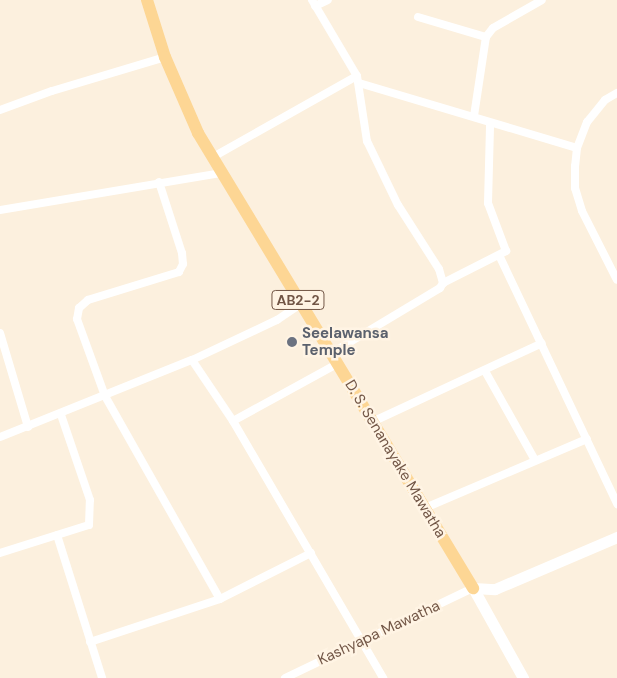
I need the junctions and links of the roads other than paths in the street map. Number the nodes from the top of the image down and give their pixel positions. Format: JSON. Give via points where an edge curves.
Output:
{"nodes":[{"id":1,"x":147,"y":0,"type":"edge"},
{"id":2,"x":328,"y":0,"type":"edge"},
{"id":3,"x":542,"y":0,"type":"edge"},
{"id":4,"x":314,"y":3,"type":"edge"},
{"id":5,"x":418,"y":17,"type":"dead end"},
{"id":6,"x":486,"y":37,"type":"junction"},
{"id":7,"x":165,"y":57,"type":"junction"},
{"id":8,"x":358,"y":79,"type":"junction"},
{"id":9,"x":617,"y":93,"type":"edge"},
{"id":10,"x":0,"y":110,"type":"edge"},
{"id":11,"x":474,"y":116,"type":"junction"},
{"id":12,"x":490,"y":125,"type":"junction"},
{"id":13,"x":577,"y":148,"type":"junction"},
{"id":14,"x":214,"y":157,"type":"junction"},
{"id":15,"x":222,"y":173,"type":"junction"},
{"id":16,"x":159,"y":182,"type":"junction"},
{"id":17,"x":0,"y":210,"type":"edge"},
{"id":18,"x":499,"y":255,"type":"junction"},
{"id":19,"x":617,"y":280,"type":"edge"},
{"id":20,"x":443,"y":283,"type":"junction"},
{"id":21,"x":301,"y":304,"type":"junction"},
{"id":22,"x":0,"y":333,"type":"edge"},
{"id":23,"x":542,"y":343,"type":"junction"},
{"id":24,"x":333,"y":359,"type":"junction"},
{"id":25,"x":192,"y":360,"type":"junction"},
{"id":26,"x":485,"y":371,"type":"junction"},
{"id":27,"x":105,"y":396,"type":"junction"},
{"id":28,"x":61,"y":415,"type":"junction"},
{"id":29,"x":233,"y":421,"type":"junction"},
{"id":30,"x":372,"y":422,"type":"junction"},
{"id":31,"x":28,"y":427,"type":"junction"},
{"id":32,"x":0,"y":437,"type":"edge"},
{"id":33,"x":587,"y":439,"type":"junction"},
{"id":34,"x":535,"y":460,"type":"junction"},
{"id":35,"x":617,"y":504,"type":"edge"},
{"id":36,"x":425,"y":508,"type":"junction"},
{"id":37,"x":57,"y":535,"type":"junction"},
{"id":38,"x":617,"y":537,"type":"edge"},
{"id":39,"x":0,"y":553,"type":"edge"},
{"id":40,"x":311,"y":553,"type":"junction"},
{"id":41,"x":473,"y":588,"type":"junction"},
{"id":42,"x":220,"y":599,"type":"junction"},
{"id":43,"x":359,"y":640,"type":"junction"},
{"id":44,"x":90,"y":642,"type":"junction"},
{"id":45,"x":102,"y":678,"type":"edge"},
{"id":46,"x":285,"y":678,"type":"edge"},
{"id":47,"x":382,"y":678,"type":"edge"},
{"id":48,"x":523,"y":678,"type":"edge"}],
"edges":[{"from":1,"to":7,"type":"main road","name":"D. S. Senanayake Mawatha","number":"AB2-2"},
{"from":2,"to":4,"type":"street"},
{"from":3,"to":6,"type":"street","via":[[493,28]]},
{"from":4,"to":8,"type":"street"},
{"from":5,"to":6,"type":"street"},
{"from":6,"to":11,"type":"street"},
{"from":7,"to":10,"type":"street"},
{"from":7,"to":14,"type":"main road","name":"D. S. Senanayake Mawatha","number":"AB2-2","via":[[185,104]]},
{"from":8,"to":11,"type":"street"},
{"from":8,"to":14,"type":"street"},
{"from":8,"to":20,"type":"street","via":[[367,141],[398,205],[439,269]]},
{"from":9,"to":13,"type":"street","via":[[595,110]]},
{"from":11,"to":12,"type":"street"},
{"from":12,"to":13,"type":"street"},
{"from":12,"to":18,"type":"street","via":[[488,203],[506,252]]},
{"from":13,"to":19,"type":"street","via":[[575,188],[582,211]]},
{"from":14,"to":15,"type":"main road","name":"D. S. Senanayake Mawatha","number":"AB2-2"},
{"from":15,"to":16,"type":"street"},
{"from":15,"to":21,"type":"main road","name":"D. S. Senanayake Mawatha","number":"AB2-2"},
{"from":16,"to":17,"type":"street"},
{"from":16,"to":27,"type":"street","via":[[182,253],[183,264],[179,272],[88,300],[79,308],[77,319]]},
{"from":18,"to":20,"type":"street"},
{"from":18,"to":23,"type":"street"},
{"from":20,"to":24,"type":"street"},
{"from":21,"to":24,"type":"main road","name":"D. S. Senanayake Mawatha","number":"AB2-2"},
{"from":21,"to":25,"type":"street","via":[[277,320]]},
{"from":22,"to":31,"type":"street"},
{"from":23,"to":26,"type":"street"},
{"from":23,"to":33,"type":"street"},
{"from":24,"to":29,"type":"street"},
{"from":24,"to":30,"type":"main road","name":"D. S. Senanayake Mawatha","number":"AB2-2"},
{"from":25,"to":27,"type":"street"},
{"from":25,"to":29,"type":"street"},
{"from":26,"to":30,"type":"street"},
{"from":26,"to":34,"type":"street"},
{"from":27,"to":28,"type":"street"},
{"from":27,"to":42,"type":"street"},
{"from":28,"to":31,"type":"street"},
{"from":28,"to":37,"type":"street","via":[[90,500],[90,509],[89,525]]},
{"from":29,"to":40,"type":"street"},
{"from":30,"to":36,"type":"main road","name":"D. S. Senanayake Mawatha","number":"AB2-2"},
{"from":31,"to":32,"type":"street"},
{"from":33,"to":34,"type":"street"},
{"from":33,"to":35,"type":"street"},
{"from":34,"to":36,"type":"street"},
{"from":36,"to":41,"type":"main road","name":"D. S. Senanayake Mawatha","number":"AB2-2"},
{"from":37,"to":39,"type":"street"},
{"from":37,"to":44,"type":"street"},
{"from":38,"to":41,"type":"main road","via":[[495,589]]},
{"from":40,"to":42,"type":"street"},
{"from":40,"to":43,"type":"street"},
{"from":41,"to":43,"type":"street","name":"Kashyapa Mawatha"},
{"from":41,"to":48,"type":"main road","name":"D. S. Senanayake Mawatha"},
{"from":42,"to":44,"type":"street"},
{"from":43,"to":46,"type":"street","name":"Kashyapa Mawatha"},
{"from":43,"to":47,"type":"street"},
{"from":44,"to":45,"type":"street"}]}
